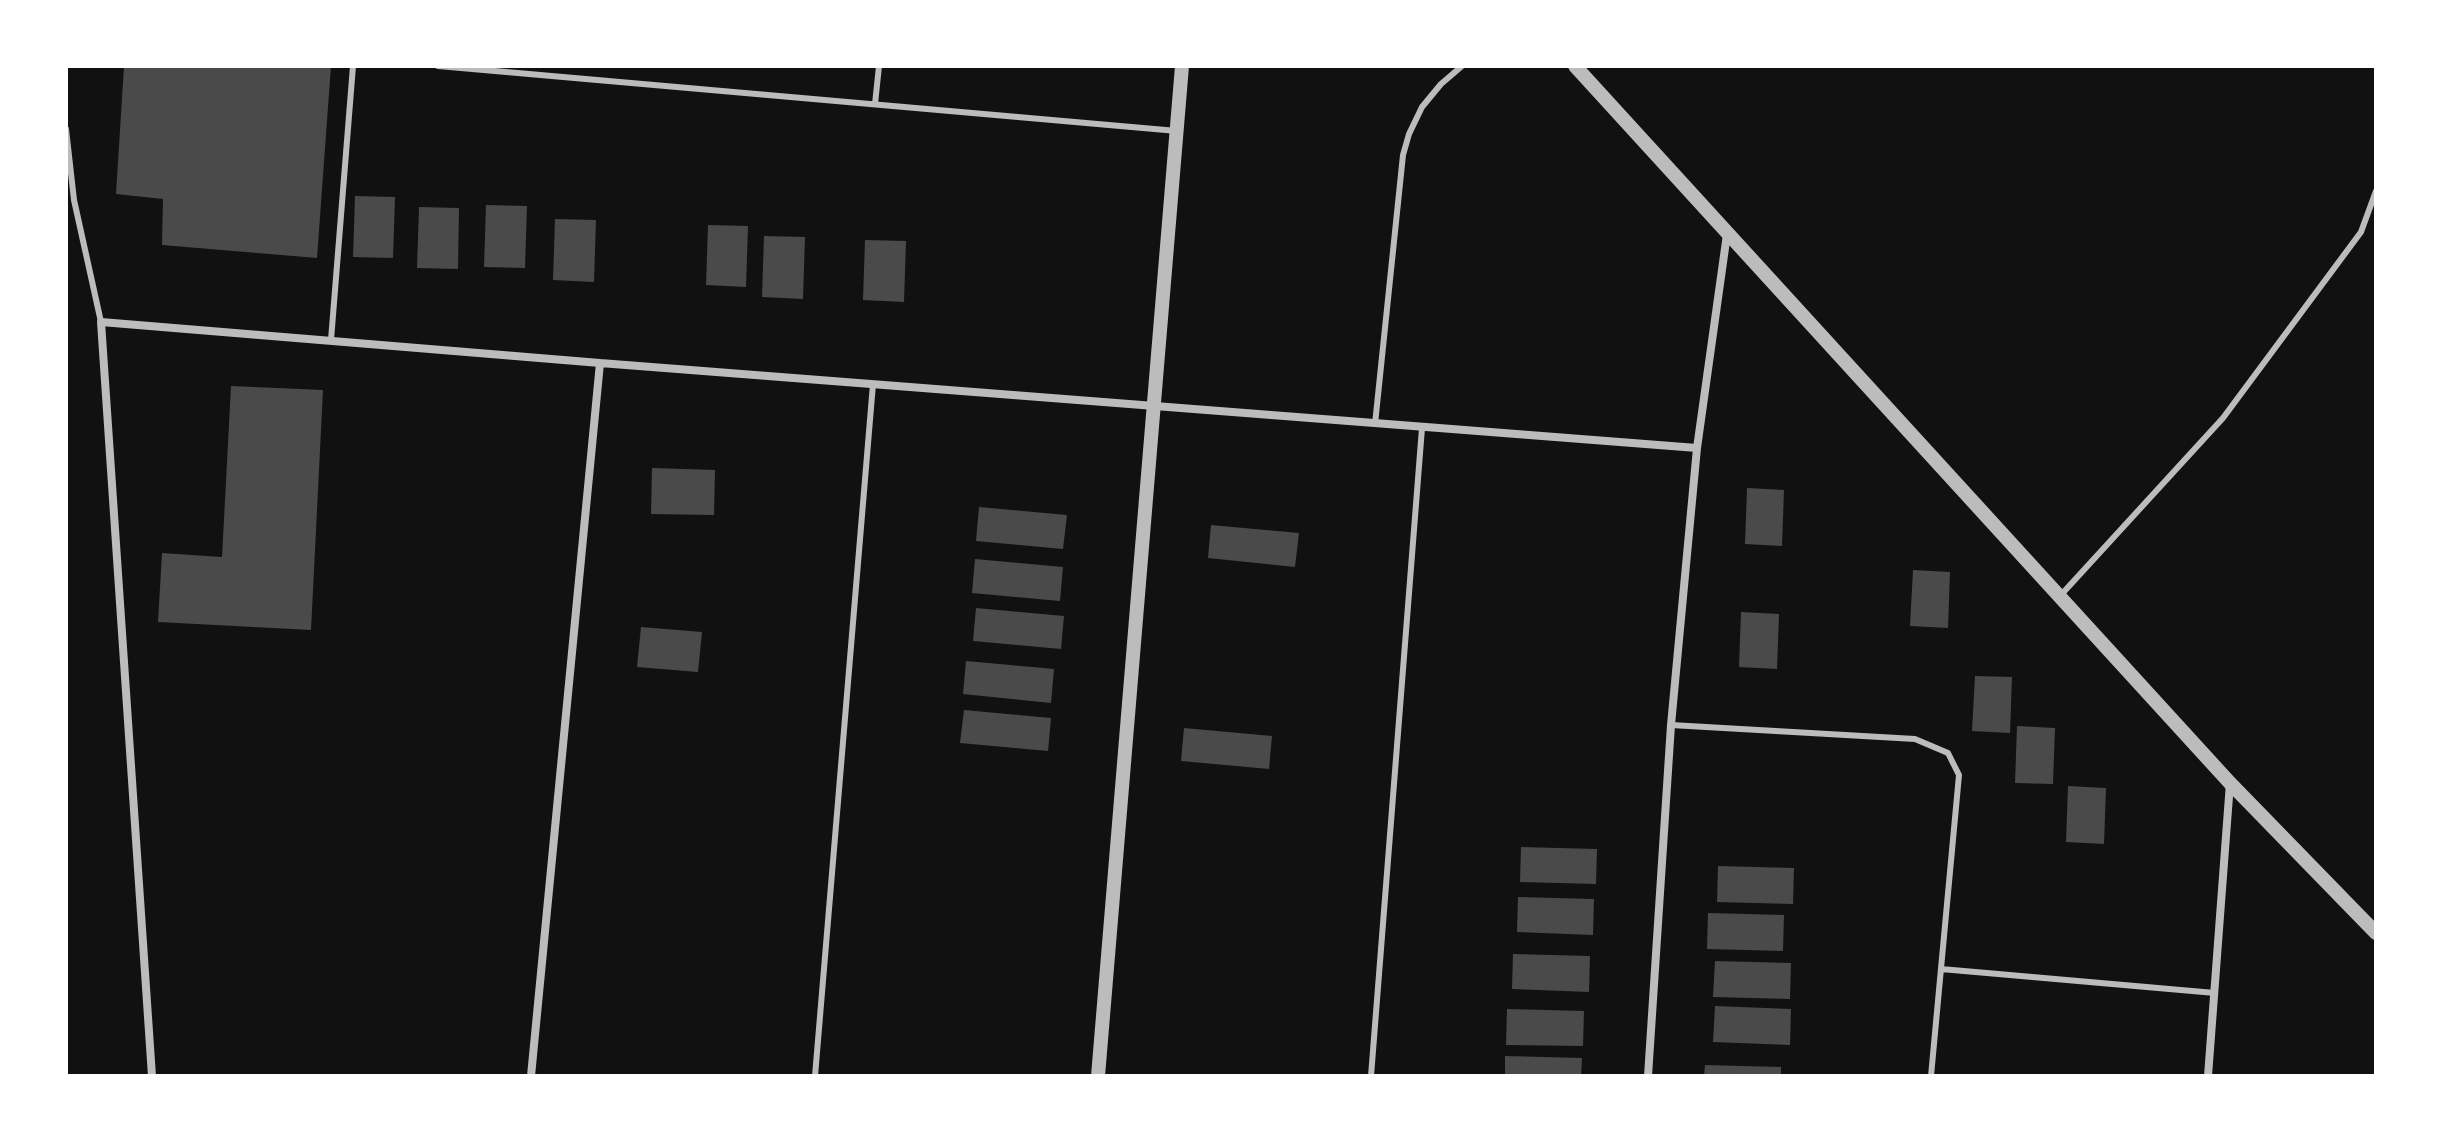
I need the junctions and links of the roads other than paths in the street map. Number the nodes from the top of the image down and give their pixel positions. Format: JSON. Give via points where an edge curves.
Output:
{"nodes":[{"id":1,"x":353,"y":66,"type":"edge"},
{"id":2,"x":438,"y":66,"type":"edge"},
{"id":3,"x":879,"y":66,"type":"edge"},
{"id":4,"x":1182,"y":66,"type":"edge"},
{"id":5,"x":1462,"y":66,"type":"edge"},
{"id":6,"x":1575,"y":66,"type":"edge"},
{"id":7,"x":875,"y":104,"type":"junction"},
{"id":8,"x":66,"y":129,"type":"edge"},
{"id":9,"x":1177,"y":131,"type":"junction"},
{"id":10,"x":2376,"y":191,"type":"edge"},
{"id":11,"x":1727,"y":233,"type":"junction"},
{"id":12,"x":101,"y":322,"type":"junction"},
{"id":13,"x":331,"y":340,"type":"junction"},
{"id":14,"x":600,"y":363,"type":"junction"},
{"id":15,"x":873,"y":384,"type":"junction"},
{"id":16,"x":1155,"y":404,"type":"junction"},
{"id":17,"x":1375,"y":424,"type":"junction"},
{"id":18,"x":1422,"y":428,"type":"junction"},
{"id":19,"x":1697,"y":448,"type":"junction"},
{"id":20,"x":2060,"y":596,"type":"junction"},
{"id":21,"x":1671,"y":725,"type":"junction"},
{"id":22,"x":2230,"y":783,"type":"junction"},
{"id":23,"x":2376,"y":933,"type":"edge"},
{"id":24,"x":1941,"y":969,"type":"junction"},
{"id":25,"x":2215,"y":993,"type":"junction"},
{"id":26,"x":152,"y":1076,"type":"edge"},
{"id":27,"x":531,"y":1076,"type":"edge"},
{"id":28,"x":815,"y":1076,"type":"edge"},
{"id":29,"x":1098,"y":1076,"type":"edge"},
{"id":30,"x":1371,"y":1076,"type":"edge"},
{"id":31,"x":1648,"y":1076,"type":"edge"},
{"id":32,"x":1931,"y":1076,"type":"edge"},
{"id":33,"x":2208,"y":1076,"type":"edge"}],
"edges":[{"from":1,"to":13,"type":"lane"},
{"from":2,"to":7,"type":"lane"},
{"from":3,"to":7,"type":"lane"},
{"from":4,"to":9,"type":"street"},
{"from":5,"to":17,"type":"lane","via":[[1422,107],[1403,155]]},
{"from":6,"to":11,"type":"street"},
{"from":7,"to":9,"type":"lane"},
{"from":8,"to":12,"type":"lane","via":[[74,200]]},
{"from":9,"to":16,"type":"street"},
{"from":10,"to":20,"type":"lane","via":[[2361,232],[2223,418]]},
{"from":11,"to":19,"type":"street"},
{"from":11,"to":20,"type":"street"},
{"from":12,"to":13,"type":"street"},
{"from":12,"to":26,"type":"street"},
{"from":13,"to":14,"type":"street"},
{"from":14,"to":15,"type":"street"},
{"from":14,"to":27,"type":"street"},
{"from":15,"to":16,"type":"street"},
{"from":15,"to":28,"type":"lane"},
{"from":16,"to":17,"type":"street"},
{"from":16,"to":29,"type":"street"},
{"from":17,"to":18,"type":"street"},
{"from":18,"to":19,"type":"street"},
{"from":18,"to":30,"type":"lane"},
{"from":19,"to":21,"type":"street"},
{"from":20,"to":22,"type":"street"},
{"from":21,"to":24,"type":"lane","via":[[1915,739],[1948,753],[1959,775]]},
{"from":21,"to":31,"type":"street"},
{"from":22,"to":23,"type":"street"},
{"from":22,"to":25,"type":"street"},
{"from":24,"to":25,"type":"lane"},
{"from":24,"to":32,"type":"lane"},
{"from":25,"to":33,"type":"street"}]}
